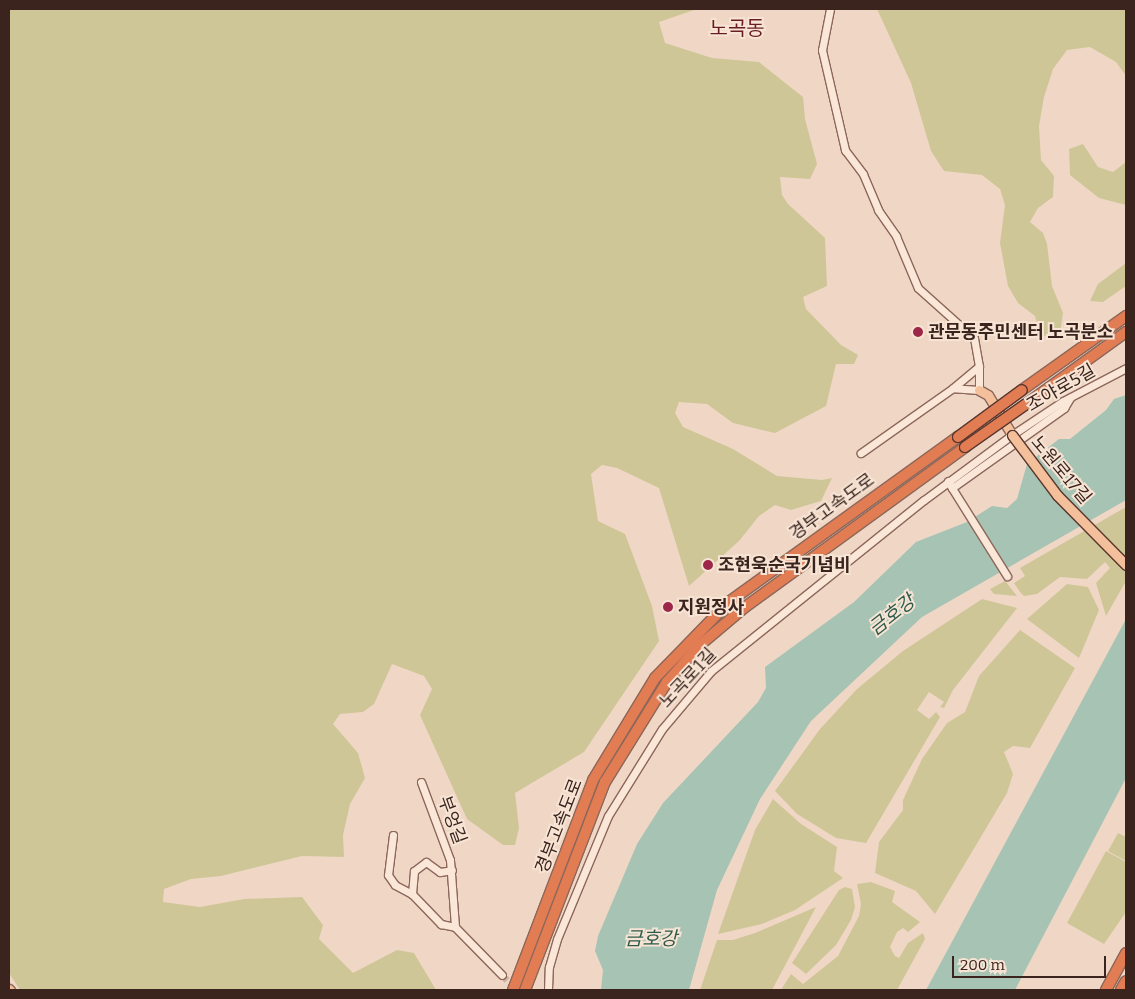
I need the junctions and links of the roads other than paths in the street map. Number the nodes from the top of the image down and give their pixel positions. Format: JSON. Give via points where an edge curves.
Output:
{"nodes":[{"id":1,"x":830,"y":9,"type":"edge"},
{"id":2,"x":1126,"y":316,"type":"edge"},
{"id":3,"x":1126,"y":332,"type":"edge"},
{"id":4,"x":980,"y":366,"type":"junction"},
{"id":5,"x":1126,"y":368,"type":"edge"},
{"id":6,"x":953,"y":388,"type":"junction"},
{"id":7,"x":979,"y":390,"type":"junction"},
{"id":8,"x":1070,"y":398,"type":"junction"},
{"id":9,"x":1012,"y":435,"type":"junction"},
{"id":10,"x":861,"y":453,"type":"dead end"},
{"id":11,"x":950,"y":484,"type":"junction"},
{"id":12,"x":1126,"y":565,"type":"edge"},
{"id":13,"x":1007,"y":576,"type":"dead end"},
{"id":14,"x":421,"y":782,"type":"dead end"},
{"id":15,"x":394,"y":835,"type":"dead end"},
{"id":16,"x":452,"y":870,"type":"junction"},
{"id":17,"x":412,"y":894,"type":"junction"},
{"id":18,"x":455,"y":927,"type":"junction"},
{"id":19,"x":1126,"y":953,"type":"edge"},
{"id":20,"x":502,"y":975,"type":"tunnel mouth"},
{"id":21,"x":1126,"y":981,"type":"edge"},
{"id":22,"x":513,"y":990,"type":"edge"},
{"id":23,"x":525,"y":990,"type":"edge"},
{"id":24,"x":548,"y":990,"type":"edge"},
{"id":25,"x":1106,"y":990,"type":"edge"},
{"id":26,"x":1121,"y":990,"type":"edge"}],
"edges":[{"from":1,"to":4,"type":"street","via":[[822,50],[844,150],[863,174],[878,210],[896,236],[918,288],[974,338]]},
{"from":2,"to":22,"type":"highway","name":"경부고속도로","bridge":true,"via":[[729,602],[655,678],[593,780]]},
{"from":3,"to":23,"type":"highway","name":"경부고속도로","bridge":true,"via":[[745,607],[700,645],[668,682],[605,782]]},
{"from":4,"to":6,"type":"street"},
{"from":4,"to":7,"type":"street"},
{"from":5,"to":8,"type":"street","name":"조야로5길"},
{"from":6,"to":7,"type":"street"},
{"from":6,"to":10,"type":"street"},
{"from":7,"to":9,"type":"main road","name":"노원로17길","via":[[988,395]]},
{"from":8,"to":9,"type":"street","name":"조야로5길"},
{"from":8,"to":11,"type":"street","via":[[1064,408]]},
{"from":9,"to":11,"type":"street","name":"노곡로1길"},
{"from":9,"to":12,"type":"main road","name":"노원로17길","bridge":true,"via":[[1057,495]]},
{"from":11,"to":13,"type":"street"},
{"from":11,"to":24,"type":"street","name":"노곡로1길","via":[[711,671],[662,729],[596,841],[557,939],[549,967]]},
{"from":14,"to":16,"type":"street","name":"부엉길"},
{"from":15,"to":17,"type":"street","via":[[388,875],[400,890]]},
{"from":16,"to":17,"type":"street","name":"부엉길","via":[[440,872],[426,862],[414,871]]},
{"from":16,"to":18,"type":"street","name":"부엉길"},
{"from":17,"to":18,"type":"street","via":[[441,924]]},
{"from":18,"to":20,"type":"street"},
{"from":19,"to":25,"type":"highway"},
{"from":21,"to":26,"type":"highway"}]}
